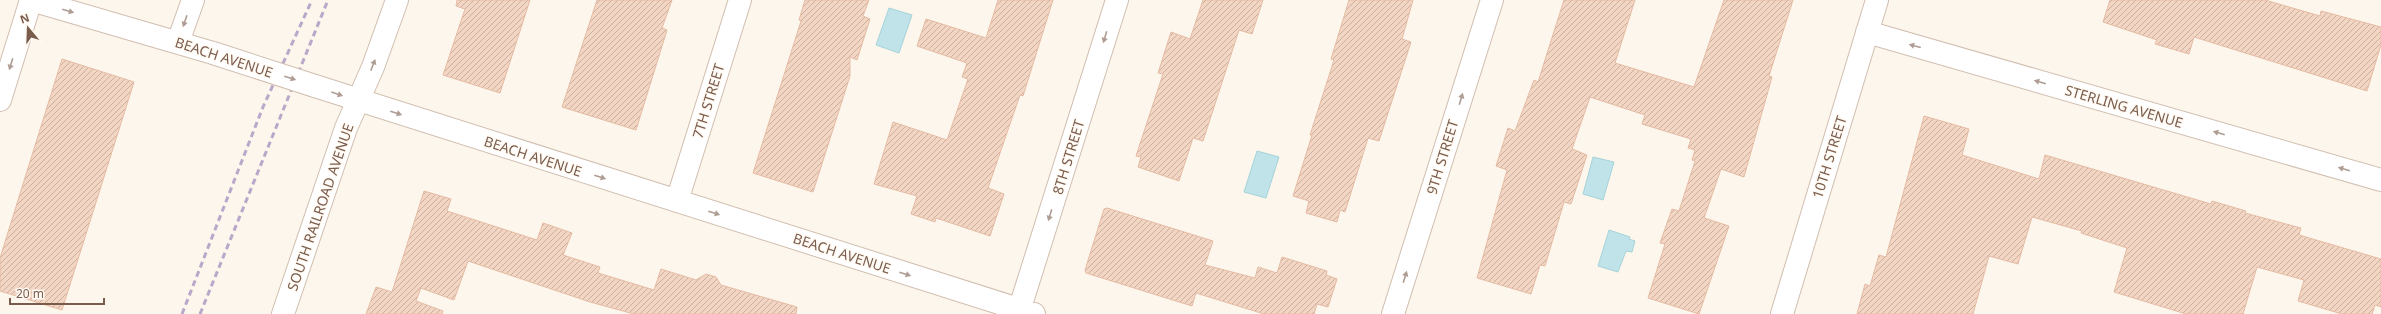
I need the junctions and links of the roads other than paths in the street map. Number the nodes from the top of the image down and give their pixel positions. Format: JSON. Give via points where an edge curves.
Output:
{"nodes":[{"id":1,"x":31,"y":0,"type":"edge"},
{"id":2,"x":193,"y":0,"type":"edge"},
{"id":3,"x":397,"y":0,"type":"edge"},
{"id":4,"x":740,"y":0,"type":"edge"},
{"id":5,"x":1117,"y":0,"type":"edge"},
{"id":6,"x":1492,"y":0,"type":"edge"},
{"id":7,"x":1877,"y":0,"type":"edge"},
{"id":8,"x":1867,"y":32,"type":"junction"},
{"id":9,"x":178,"y":42,"type":"junction"},
{"id":10,"x":0,"y":100,"type":"edge"},
{"id":11,"x":359,"y":101,"type":"junction"},
{"id":12,"x":2381,"y":180,"type":"edge"},
{"id":13,"x":677,"y":201,"type":"junction"},
{"id":14,"x":1024,"y":313,"type":"edge"},
{"id":15,"x":283,"y":314,"type":"edge"},
{"id":16,"x":1393,"y":314,"type":"edge"},
{"id":17,"x":1782,"y":314,"type":"edge"}],
"edges":[{"from":1,"to":9,"type":"street","name":"BEACH AVENUE","one_way":true},
{"from":1,"to":10,"type":"street","one_way":true},
{"from":2,"to":9,"type":"street","one_way":true},
{"from":11,"to":3,"type":"street","name":"SOUTH RAILROAD AVENUE","one_way":true},
{"from":4,"to":13,"type":"street","name":"7TH STREET"},
{"from":5,"to":14,"type":"street","name":"8TH STREET","one_way":true},
{"from":16,"to":6,"type":"street","name":"9TH STREET","one_way":true},
{"from":7,"to":8,"type":"street","name":"10TH STREET"},
{"from":12,"to":8,"type":"street","name":"STERLING AVENUE","one_way":true},
{"from":8,"to":17,"type":"street","name":"10TH STREET"},
{"from":9,"to":11,"type":"street","name":"BEACH AVENUE","one_way":true,"bridge":true},
{"from":11,"to":13,"type":"street","name":"BEACH AVENUE","one_way":true},
{"from":11,"to":15,"type":"street","name":"SOUTH RAILROAD AVENUE","via":[[346,128]]},
{"from":13,"to":14,"type":"street","name":"BEACH AVENUE","one_way":true}]}
